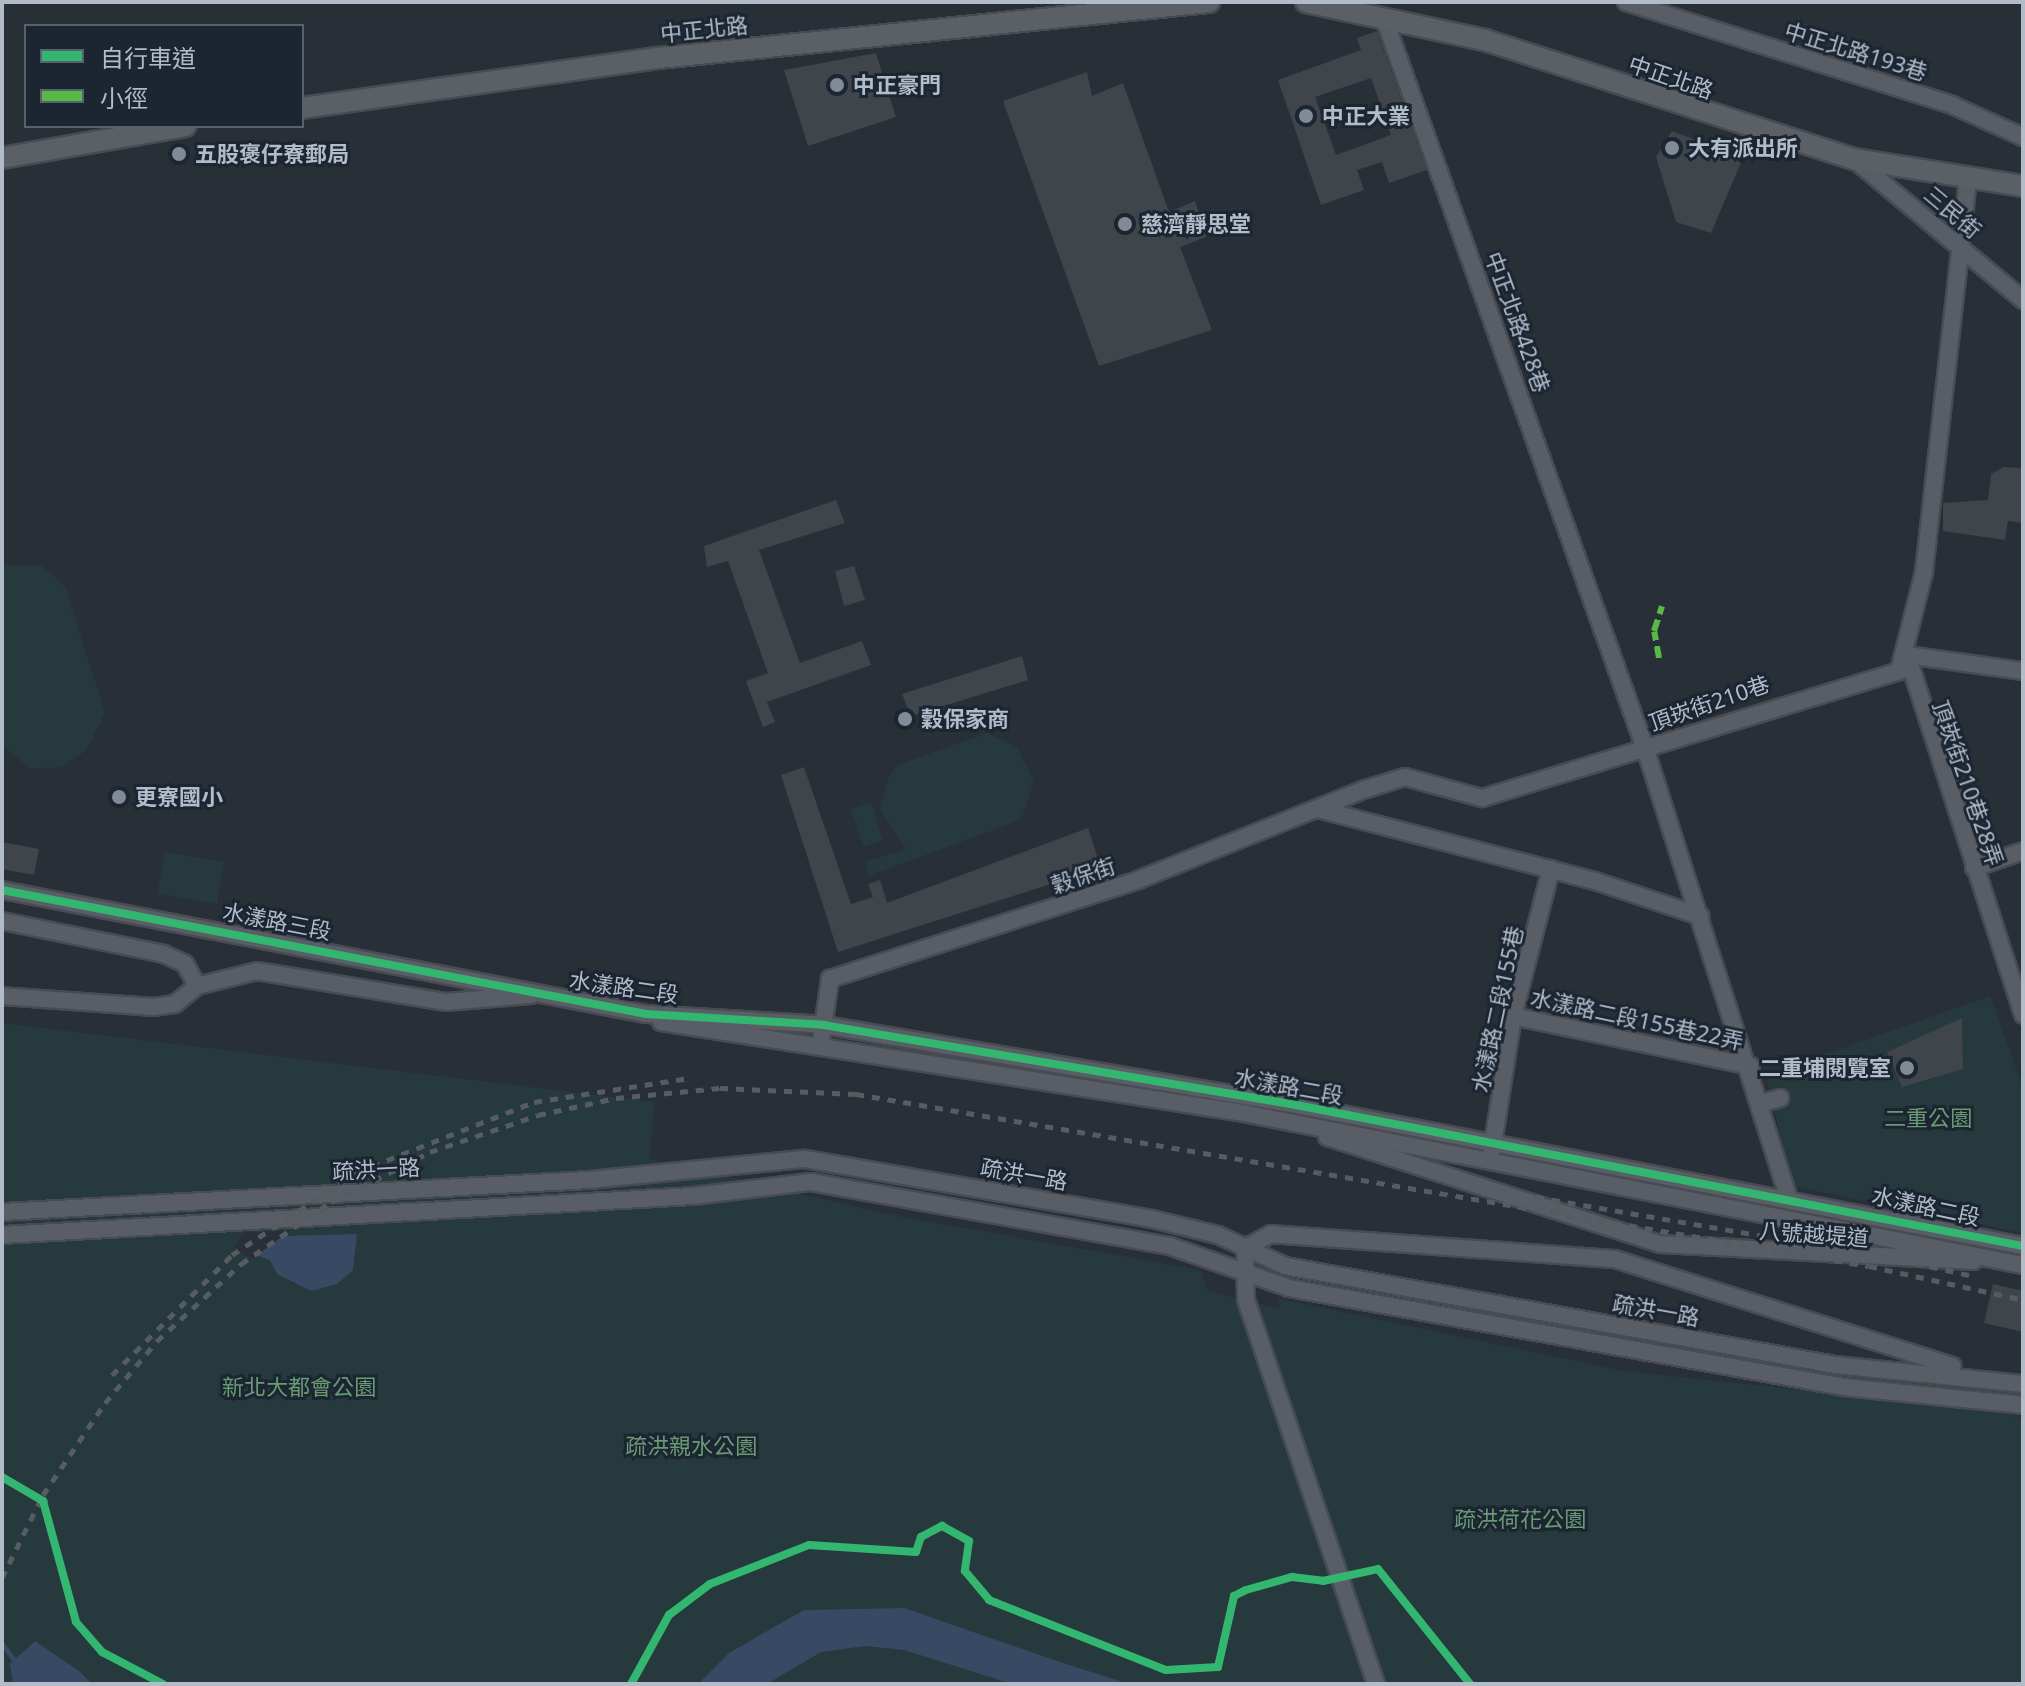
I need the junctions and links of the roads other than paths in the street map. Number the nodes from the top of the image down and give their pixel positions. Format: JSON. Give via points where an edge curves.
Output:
{"nodes":[{"id":1,"x":1209,"y":2,"type":"edge"},
{"id":2,"x":1306,"y":2,"type":"edge"},
{"id":3,"x":1626,"y":2,"type":"edge"},
{"id":4,"x":1129,"y":5,"type":"edge"},
{"id":5,"x":1384,"y":18,"type":"junction"},
{"id":6,"x":304,"y":108,"type":"edge"},
{"id":7,"x":174,"y":128,"type":"edge"},
{"id":8,"x":2023,"y":137,"type":"edge"},
{"id":9,"x":2,"y":158,"type":"edge"},
{"id":10,"x":1854,"y":159,"type":"junction"},
{"id":11,"x":1968,"y":178,"type":"junction"},
{"id":12,"x":2023,"y":186,"type":"edge"},
{"id":13,"x":1960,"y":245,"type":"junction"},
{"id":14,"x":2023,"y":300,"type":"edge"},
{"id":15,"x":1907,"y":655,"type":"junction"},
{"id":16,"x":2023,"y":671,"type":"edge"},
{"id":17,"x":1645,"y":748,"type":"junction"},
{"id":18,"x":1405,"y":777,"type":"joint"},
{"id":19,"x":1318,"y":809,"type":"junction"},
{"id":20,"x":2023,"y":851,"type":"edge"},
{"id":21,"x":1974,"y":868,"type":"junction"},
{"id":22,"x":1551,"y":869,"type":"junction"},
{"id":23,"x":2,"y":890,"type":"edge"},
{"id":24,"x":1700,"y":916,"type":"junction"},
{"id":25,"x":2,"y":921,"type":"edge"},
{"id":26,"x":2017,"y":975,"type":"edge"},
{"id":27,"x":197,"y":986,"type":"junction"},
{"id":28,"x":544,"y":993,"type":"junction"},
{"id":29,"x":2,"y":996,"type":"edge"},
{"id":30,"x":2023,"y":1015,"type":"edge"},
{"id":31,"x":1513,"y":1016,"type":"junction"},
{"id":32,"x":822,"y":1033,"type":"junction"},
{"id":33,"x":1751,"y":1066,"type":"junction"},
{"id":34,"x":1780,"y":1098,"type":"dead end"},
{"id":35,"x":1763,"y":1103,"type":"junction"},
{"id":36,"x":1264,"y":1117,"type":"junction"},
{"id":37,"x":1491,"y":1151,"type":"junction"},
{"id":38,"x":1788,"y":1197,"type":"junction"},
{"id":39,"x":2,"y":1212,"type":"edge"},
{"id":40,"x":1617,"y":1231,"type":"junction"},
{"id":41,"x":2,"y":1235,"type":"edge"},
{"id":42,"x":2023,"y":1246,"type":"edge"},
{"id":43,"x":1245,"y":1248,"type":"junction"},
{"id":44,"x":1615,"y":1259,"type":"junction"},
{"id":45,"x":2016,"y":1263,"type":"edge"},
{"id":46,"x":1241,"y":1270,"type":"junction"},
{"id":47,"x":1979,"y":1374,"type":"junction"},
{"id":48,"x":2023,"y":1384,"type":"edge"},
{"id":49,"x":2023,"y":1405,"type":"edge"},
{"id":50,"x":1376,"y":1684,"type":"edge"}],
"edges":[{"from":1,"to":4,"type":"main road","name":"中正北路"},
{"from":2,"to":5,"type":"main road","name":"中正北路"},
{"from":3,"to":8,"type":"street","name":"中正北路193巷","via":[[1952,105]]},
{"from":4,"to":6,"type":"main road","name":"中正北路","via":[[684,55]]},
{"from":5,"to":10,"type":"main road","name":"中正北路","via":[[1485,40]]},
{"from":5,"to":17,"type":"street","name":"中正北路428巷"},
{"from":7,"to":9,"type":"main road"},
{"from":10,"to":11,"type":"main road","name":"中正北路"},
{"from":10,"to":13,"type":"street","name":"三民街"},
{"from":11,"to":12,"type":"main road","name":"中正北路"},
{"from":11,"to":13,"type":"street"},
{"from":13,"to":14,"type":"street","name":"三民街"},
{"from":13,"to":15,"type":"street","via":[[1924,572]]},
{"from":15,"to":16,"type":"street"},
{"from":15,"to":17,"type":"street","name":"頂崁街210巷","via":[[1899,671]]},
{"from":15,"to":21,"type":"street","name":"頂崁街210巷28弄"},
{"from":17,"to":18,"type":"street","name":"頂崁街210巷","via":[[1482,798]]},
{"from":17,"to":24,"type":"street","name":"中正北路428巷"},
{"from":18,"to":19,"type":"street","name":"穀保街"},
{"from":19,"to":22,"type":"street"},
{"from":19,"to":32,"type":"street","name":"穀保街","via":[[1138,880],[830,979]]},
{"from":20,"to":21,"type":"street"},
{"from":21,"to":26,"type":"street","name":"頂崁街210巷28弄"},
{"from":22,"to":24,"type":"street"},
{"from":22,"to":31,"type":"street","name":"水漾路二段155巷"},
{"from":23,"to":28,"type":"street","name":"水漾路三段"},
{"from":24,"to":33,"type":"street","name":"中正北路428巷"},
{"from":25,"to":27,"type":"street","via":[[164,954],[185,964]]},
{"from":26,"to":30,"type":"street","name":"頂崁街210巷28弄"},
{"from":27,"to":28,"type":"street","via":[[257,971],[446,1002]]},
{"from":27,"to":29,"type":"street","via":[[175,1004],[154,1007]]},
{"from":28,"to":32,"type":"street","name":"水漾路二段","via":[[646,1014]]},
{"from":31,"to":33,"type":"street","name":"水漾路二段155巷22弄"},
{"from":31,"to":37,"type":"street","name":"水漾路二段155巷"},
{"from":32,"to":36,"type":"street","name":"水漾路二段"},
{"from":32,"to":37,"type":"street","name":"水漾路二段"},
{"from":33,"to":35,"type":"street","name":"中正北路428巷"},
{"from":34,"to":35,"type":"street"},
{"from":35,"to":38,"type":"street","name":"中正北路428巷"},
{"from":36,"to":37,"type":"street","name":"水漾路二段"},
{"from":36,"to":40,"type":"street","name":"八號越堤道"},
{"from":37,"to":38,"type":"street","name":"水漾路二段"},
{"from":37,"to":45,"type":"street","name":"水漾路二段"},
{"from":38,"to":42,"type":"street","name":"水漾路二段"},
{"from":39,"to":43,"type":"street","name":"疏洪一路","via":[[589,1180],[805,1159],[1152,1219]]},
{"from":40,"to":44,"type":"street"},
{"from":40,"to":45,"type":"street","name":"八號越堤道","via":[[1660,1244],[1876,1261]]},
{"from":41,"to":46,"type":"street","name":"疏洪一路","via":[[693,1196],[811,1182],[1154,1243]]},
{"from":43,"to":44,"type":"street","via":[[1271,1234]]},
{"from":43,"to":46,"type":"street"},
{"from":43,"to":47,"type":"street","name":"疏洪一路","via":[[1285,1266],[1835,1365]]},
{"from":44,"to":47,"type":"street"},
{"from":46,"to":49,"type":"street","name":"疏洪一路","via":[[1289,1288],[1844,1387]]},
{"from":46,"to":50,"type":"street"},
{"from":47,"to":48,"type":"street","name":"疏洪一路"}]}
